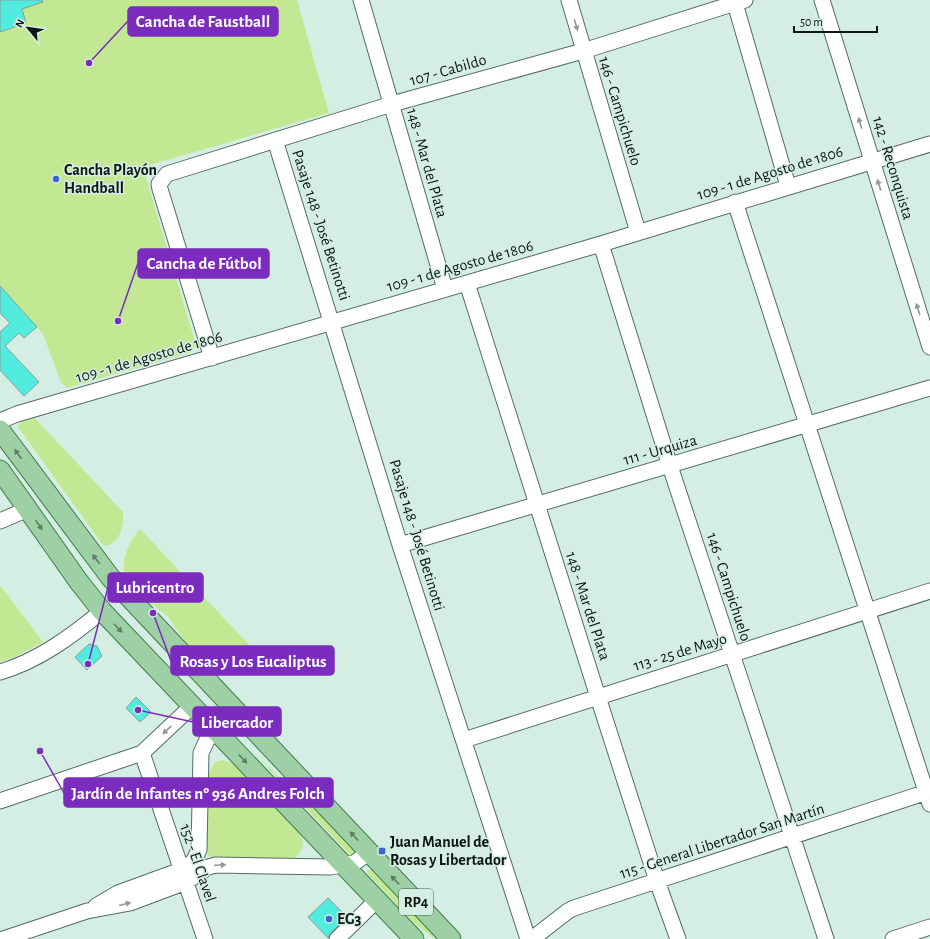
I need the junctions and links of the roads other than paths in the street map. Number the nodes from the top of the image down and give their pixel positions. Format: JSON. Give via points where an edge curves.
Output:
{"nodes":[{"id":1,"x":361,"y":0,"type":"edge"},
{"id":2,"x":569,"y":0,"type":"edge"},
{"id":3,"x":822,"y":0,"type":"edge"},
{"id":4,"x":738,"y":1,"type":"edge"},
{"id":5,"x":583,"y":51,"type":"junction"},
{"id":6,"x":392,"y":104,"type":"junction"},
{"id":7,"x":275,"y":140,"type":"junction"},
{"id":8,"x":930,"y":144,"type":"edge"},
{"id":9,"x":871,"y":161,"type":"junction"},
{"id":10,"x":788,"y":186,"type":"junction"},
{"id":11,"x":735,"y":202,"type":"junction"},
{"id":12,"x":638,"y":232,"type":"junction"},
{"id":13,"x":600,"y":244,"type":"junction"},
{"id":14,"x":467,"y":283,"type":"junction"},
{"id":15,"x":445,"y":289,"type":"junction"},
{"id":16,"x":333,"y":322,"type":"junction"},
{"id":17,"x":930,"y":346,"type":"edge"},
{"id":18,"x":212,"y":358,"type":"junction"},
{"id":19,"x":930,"y":388,"type":"edge"},
{"id":20,"x":0,"y":421,"type":"edge"},
{"id":21,"x":807,"y":426,"type":"junction"},
{"id":22,"x":0,"y":430,"type":"edge"},
{"id":23,"x":670,"y":466,"type":"junction"},
{"id":24,"x":0,"y":470,"type":"edge"},
{"id":25,"x":536,"y":504,"type":"junction"},
{"id":26,"x":28,"y":508,"type":"junction"},
{"id":27,"x":0,"y":521,"type":"edge"},
{"id":28,"x":400,"y":545,"type":"junction"},
{"id":29,"x":930,"y":591,"type":"edge"},
{"id":30,"x":102,"y":611,"type":"junction"},
{"id":31,"x":867,"y":611,"type":"junction"},
{"id":32,"x":732,"y":655,"type":"junction"},
{"id":33,"x":0,"y":672,"type":"edge"},
{"id":34,"x":598,"y":697,"type":"junction"},
{"id":35,"x":192,"y":706,"type":"junction"},
{"id":36,"x":236,"y":711,"type":"junction"},
{"id":37,"x":216,"y":730,"type":"junction"},
{"id":38,"x":464,"y":740,"type":"junction"},
{"id":39,"x":142,"y":753,"type":"junction"},
{"id":40,"x":929,"y":796,"type":"edge"},
{"id":41,"x":0,"y":801,"type":"edge"},
{"id":42,"x":791,"y":836,"type":"junction"},
{"id":43,"x":370,"y":852,"type":"junction"},
{"id":44,"x":344,"y":865,"type":"junction"},
{"id":45,"x":184,"y":876,"type":"junction"},
{"id":46,"x":657,"y":881,"type":"junction"},
{"id":47,"x":377,"y":900,"type":"junction"},
{"id":48,"x":930,"y":927,"type":"edge"},
{"id":49,"x":4,"y":939,"type":"edge"},
{"id":50,"x":205,"y":939,"type":"edge"},
{"id":51,"x":337,"y":939,"type":"edge"},
{"id":52,"x":414,"y":939,"type":"edge"},
{"id":53,"x":451,"y":939,"type":"edge"},
{"id":54,"x":528,"y":939,"type":"edge"},
{"id":55,"x":532,"y":939,"type":"edge"},
{"id":56,"x":678,"y":939,"type":"edge"},
{"id":57,"x":826,"y":939,"type":"edge"},
{"id":58,"x":893,"y":939,"type":"edge"}],
"edges":[{"from":1,"to":6,"type":"street","name":"148 - Mar del Plata"},
{"from":2,"to":5,"type":"street","name":"146 - Campichuelo","one_way":true},
{"from":9,"to":3,"type":"street","name":"142 - Reconquista","one_way":true},
{"from":4,"to":5,"type":"street","name":"107 - Cabildo"},
{"from":4,"to":10,"type":"street"},
{"from":5,"to":6,"type":"street","name":"107 - Cabildo"},
{"from":5,"to":12,"type":"street","name":"146 - Campichuelo"},
{"from":6,"to":7,"type":"street","name":"107 - Cabildo"},
{"from":6,"to":15,"type":"street","name":"148 - Mar del Plata"},
{"from":7,"to":16,"type":"street","name":"Pasaje 148 - José Betinotti"},
{"from":7,"to":18,"type":"street","name":"107 - Cabildo","via":[[173,171],[159,184]]},
{"from":8,"to":9,"type":"street","name":"109 - 1 de Agosto de 1806"},
{"from":9,"to":10,"type":"street","name":"109 - 1 de Agosto de 1806"},
{"from":17,"to":9,"type":"street","name":"142 - Reconquista","one_way":true},
{"from":10,"to":11,"type":"street","name":"109 - 1 de Agosto de 1806"},
{"from":11,"to":12,"type":"street","name":"109 - 1 de Agosto de 1806"},
{"from":11,"to":21,"type":"street"},
{"from":12,"to":13,"type":"street","name":"109 - 1 de Agosto de 1806"},
{"from":13,"to":14,"type":"street","name":"109 - 1 de Agosto de 1806"},
{"from":13,"to":23,"type":"street","name":"146 - Campichuelo"},
{"from":14,"to":15,"type":"street","name":"109 - 1 de Agosto de 1806"},
{"from":14,"to":25,"type":"street","name":"148 - Mar del Plata"},
{"from":15,"to":16,"type":"street","name":"109 - 1 de Agosto de 1806"},
{"from":16,"to":18,"type":"street","name":"109 - 1 de Agosto de 1806"},
{"from":16,"to":28,"type":"street","name":"Pasaje 148 - José Betinotti"},
{"from":18,"to":20,"type":"street","name":"109 - 1 de Agosto de 1806"},
{"from":19,"to":21,"type":"street","name":"111 - Urquiza"},
{"from":21,"to":23,"type":"street","name":"111 - Urquiza"},
{"from":21,"to":31,"type":"street"},
{"from":36,"to":22,"type":"main road","number":"RP4","one_way":true,"via":[[110,577]]},
{"from":23,"to":25,"type":"street","name":"111 - Urquiza"},
{"from":23,"to":32,"type":"street","name":"146 - Campichuelo"},
{"from":24,"to":26,"type":"main road","number":"RP4"},
{"from":25,"to":28,"type":"street","name":"111 - Urquiza"},
{"from":25,"to":34,"type":"street","name":"148 - Mar del Plata"},
{"from":26,"to":27,"type":"street"},
{"from":26,"to":30,"type":"main road","number":"RP4","one_way":true},
{"from":28,"to":38,"type":"street","name":"Pasaje 148 - José Betinotti"},
{"from":29,"to":31,"type":"street","name":"113 - 25 de Mayo"},
{"from":30,"to":33,"type":"street","via":[[70,636],[22,663]]},
{"from":30,"to":35,"type":"main road","number":"RP4","one_way":true},
{"from":31,"to":32,"type":"street","name":"113 - 25 de Mayo"},
{"from":31,"to":40,"type":"street"},
{"from":32,"to":34,"type":"street","name":"113 - 25 de Mayo"},
{"from":32,"to":42,"type":"street","name":"146 - Campichuelo"},
{"from":34,"to":38,"type":"street","name":"113 - 25 de Mayo"},
{"from":34,"to":46,"type":"street","name":"148 - Mar del Plata"},
{"from":35,"to":37,"type":"main road","number":"RP4"},
{"from":35,"to":39,"type":"street","one_way":true},
{"from":36,"to":37,"type":"street"},
{"from":43,"to":36,"type":"main road","number":"RP4","one_way":true},
{"from":37,"to":44,"type":"main road","number":"RP4","one_way":true},
{"from":37,"to":45,"type":"street","via":[[207,740],[202,753],[199,850]]},
{"from":38,"to":54,"type":"street","name":"Pasaje 148 - José Betinotti"},
{"from":39,"to":41,"type":"street"},
{"from":39,"to":45,"type":"street","name":"152 - El Clavel"},
{"from":40,"to":42,"type":"street","name":"115 - General Libertador San Martín"},
{"from":42,"to":46,"type":"street","name":"115 - General Libertador San Martín"},
{"from":42,"to":57,"type":"street","name":"146 - Campichuelo"},
{"from":43,"to":44,"type":"street","via":[[354,863]]},
{"from":53,"to":43,"type":"main road","number":"RP4","one_way":true},
{"from":45,"to":44,"type":"street","one_way":true,"via":[[216,865]]},
{"from":44,"to":47,"type":"main road","number":"RP4"},
{"from":45,"to":49,"type":"street","via":[[118,894],[87,911]]},
{"from":45,"to":50,"type":"street","name":"152 - El Clavel"},
{"from":46,"to":55,"type":"street","name":"115 - General Libertador San Martín","via":[[568,911]]},
{"from":46,"to":56,"type":"street","name":"148 - Mar del Plata"},
{"from":47,"to":51,"type":"street"},
{"from":47,"to":52,"type":"main road","number":"RP4"},
{"from":48,"to":58,"type":"street"}]}
